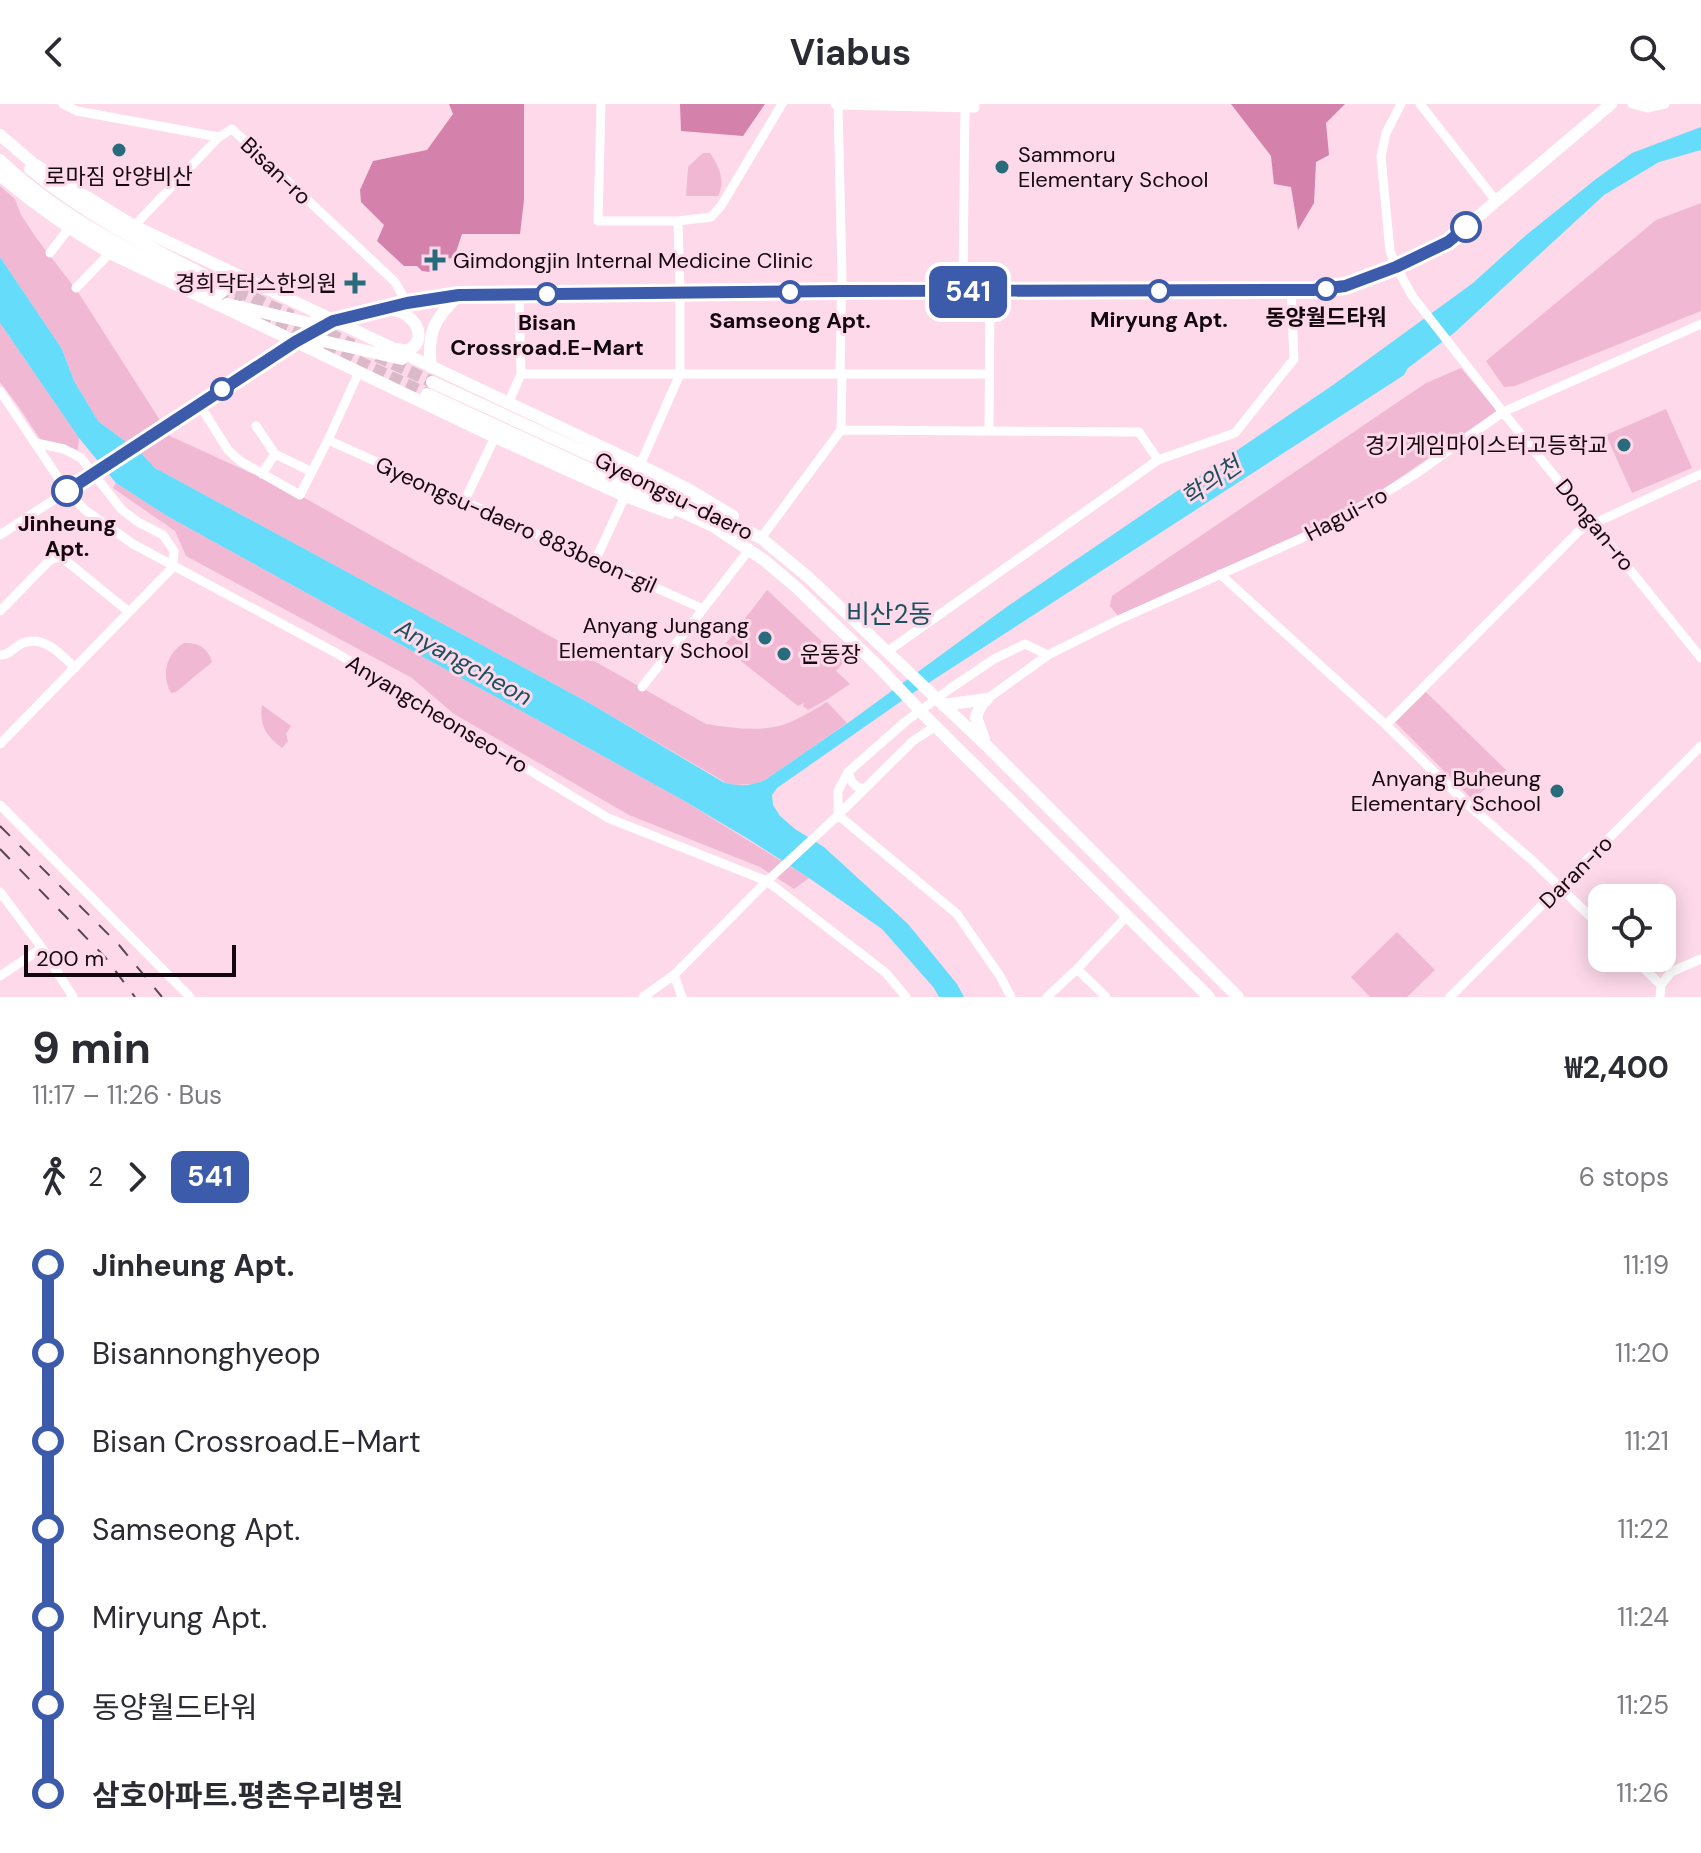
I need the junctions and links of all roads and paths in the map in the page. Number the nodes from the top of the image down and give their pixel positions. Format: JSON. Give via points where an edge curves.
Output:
{"nodes":[{"id":1,"x":63,"y":104,"type":"edge"},
{"id":2,"x":601,"y":104,"type":"edge"},
{"id":3,"x":782,"y":104,"type":"edge"},
{"id":4,"x":975,"y":104,"type":"edge"},
{"id":5,"x":1401,"y":104,"type":"edge"},
{"id":6,"x":1420,"y":104,"type":"edge"},
{"id":7,"x":1611,"y":104,"type":"edge"},
{"id":8,"x":1632,"y":104,"type":"edge"},
{"id":9,"x":1665,"y":104,"type":"edge"},
{"id":10,"x":836,"y":105,"type":"edge"},
{"id":11,"x":965,"y":108,"type":"junction"},
{"id":12,"x":219,"y":137,"type":"junction"},
{"id":13,"x":0,"y":138,"type":"edge"},
{"id":14,"x":0,"y":160,"type":"edge"},
{"id":15,"x":0,"y":175,"type":"edge"},
{"id":16,"x":1497,"y":202,"type":"junction"},
{"id":17,"x":678,"y":221,"type":"junction"},
{"id":18,"x":134,"y":226,"type":"junction"},
{"id":19,"x":69,"y":228,"type":"junction"},
{"id":20,"x":50,"y":253,"type":"dead end"},
{"id":21,"x":110,"y":253,"type":"junction"},
{"id":22,"x":1396,"y":267,"type":"junction"},
{"id":23,"x":220,"y":268,"type":"junction"},
{"id":24,"x":963,"y":273,"type":"dead end"},
{"id":25,"x":201,"y":286,"type":"junction"},
{"id":26,"x":76,"y":288,"type":"dead end"},
{"id":27,"x":1291,"y":290,"type":"junction"},
{"id":28,"x":841,"y":291,"type":"junction"},
{"id":29,"x":680,"y":292,"type":"junction"},
{"id":30,"x":990,"y":292,"type":"junction"},
{"id":31,"x":519,"y":294,"type":"junction"},
{"id":32,"x":459,"y":295,"type":"junction"},
{"id":33,"x":407,"y":303,"type":"junction"},
{"id":34,"x":384,"y":308,"type":"junction"},
{"id":35,"x":333,"y":321,"type":"junction"},
{"id":36,"x":1701,"y":324,"type":"edge"},
{"id":37,"x":295,"y":342,"type":"junction"},
{"id":38,"x":391,"y":352,"type":"junction"},
{"id":39,"x":431,"y":367,"type":"junction"},
{"id":40,"x":359,"y":372,"type":"junction"},
{"id":41,"x":841,"y":373,"type":"junction"},
{"id":42,"x":521,"y":374,"type":"junction"},
{"id":43,"x":680,"y":374,"type":"junction"},
{"id":44,"x":989,"y":374,"type":"junction"},
{"id":45,"x":0,"y":391,"type":"edge"},
{"id":46,"x":199,"y":404,"type":"junction"},
{"id":47,"x":508,"y":404,"type":"junction"},
{"id":48,"x":1503,"y":412,"type":"junction"},
{"id":49,"x":256,"y":426,"type":"dead end"},
{"id":50,"x":841,"y":430,"type":"junction"},
{"id":51,"x":989,"y":431,"type":"junction"},
{"id":52,"x":495,"y":437,"type":"junction"},
{"id":53,"x":328,"y":440,"type":"junction"},
{"id":54,"x":36,"y":443,"type":"junction"},
{"id":55,"x":275,"y":454,"type":"junction"},
{"id":56,"x":1158,"y":460,"type":"junction"},
{"id":57,"x":640,"y":465,"type":"junction"},
{"id":58,"x":312,"y":472,"type":"junction"},
{"id":59,"x":262,"y":474,"type":"junction"},
{"id":60,"x":1701,"y":474,"type":"edge"},
{"id":61,"x":70,"y":489,"type":"junction"},
{"id":62,"x":625,"y":496,"type":"junction"},
{"id":63,"x":464,"y":502,"type":"junction"},
{"id":64,"x":1593,"y":522,"type":"junction"},
{"id":65,"x":713,"y":526,"type":"junction"},
{"id":66,"x":0,"y":535,"type":"edge"},
{"id":67,"x":761,"y":538,"type":"junction"},
{"id":68,"x":749,"y":550,"type":"junction"},
{"id":69,"x":595,"y":561,"type":"junction"},
{"id":70,"x":173,"y":567,"type":"junction"},
{"id":71,"x":1220,"y":574,"type":"junction"},
{"id":72,"x":703,"y":609,"type":"junction"},
{"id":73,"x":0,"y":611,"type":"edge"},
{"id":74,"x":129,"y":612,"type":"junction"},
{"id":75,"x":888,"y":651,"type":"junction"},
{"id":76,"x":0,"y":655,"type":"edge"},
{"id":77,"x":1048,"y":655,"type":"junction"},
{"id":78,"x":1701,"y":658,"type":"edge"},
{"id":79,"x":75,"y":668,"type":"junction"},
{"id":80,"x":642,"y":687,"type":"dead end"},
{"id":81,"x":987,"y":699,"type":"junction"},
{"id":82,"x":943,"y":705,"type":"junction"},
{"id":83,"x":1386,"y":725,"type":"junction"},
{"id":84,"x":936,"y":726,"type":"junction"},
{"id":85,"x":0,"y":744,"type":"edge"},
{"id":86,"x":987,"y":746,"type":"junction"},
{"id":87,"x":1701,"y":746,"type":"edge"},
{"id":88,"x":848,"y":772,"type":"junction"},
{"id":89,"x":864,"y":789,"type":"junction"},
{"id":90,"x":0,"y":805,"type":"edge"},
{"id":91,"x":838,"y":815,"type":"junction"},
{"id":92,"x":771,"y":878,"type":"junction"},
{"id":93,"x":1,"y":895,"type":"edge"},
{"id":94,"x":1588,"y":915,"type":"edge"},
{"id":95,"x":1127,"y":916,"type":"junction"},
{"id":96,"x":42,"y":948,"type":"junction"},
{"id":97,"x":1701,"y":959,"type":"edge"},
{"id":98,"x":1077,"y":969,"type":"junction"},
{"id":99,"x":1648,"y":972,"type":"edge"},
{"id":100,"x":674,"y":975,"type":"junction"},
{"id":101,"x":0,"y":976,"type":"edge"},
{"id":102,"x":1661,"y":985,"type":"junction"},
{"id":103,"x":73,"y":997,"type":"edge"},
{"id":104,"x":190,"y":997,"type":"edge"},
{"id":105,"x":643,"y":997,"type":"edge"},
{"id":106,"x":682,"y":997,"type":"edge"},
{"id":107,"x":906,"y":997,"type":"edge"},
{"id":108,"x":1011,"y":997,"type":"edge"},
{"id":109,"x":1047,"y":997,"type":"edge"},
{"id":110,"x":1106,"y":997,"type":"edge"},
{"id":111,"x":1209,"y":997,"type":"edge"},
{"id":112,"x":1238,"y":997,"type":"edge"},
{"id":113,"x":1450,"y":997,"type":"edge"},
{"id":114,"x":1660,"y":997,"type":"edge"}],
"edges":[{"from":1,"to":12,"type":"street","name":"Bisan-ro"},
{"from":2,"to":17,"type":"street","via":[[598,221]]},
{"from":3,"to":17,"type":"street","via":[[721,206],[711,217]]},
{"from":4,"to":11,"type":"street"},
{"from":5,"to":22,"type":"street","via":[[1381,157]]},
{"from":6,"to":16,"type":"street"},
{"from":7,"to":16,"type":"main road"},
{"from":8,"to":9,"type":"street"},
{"from":10,"to":11,"type":"street"},
{"from":10,"to":28,"type":"street"},
{"from":11,"to":24,"type":"street"},
{"from":12,"to":18,"type":"street"},
{"from":12,"to":33,"type":"street","name":"Bisan-ro","via":[[232,129],[395,282]]},
{"from":13,"to":18,"type":"main road"},
{"from":13,"to":25,"type":"main road","via":[[57,192]]},
{"from":14,"to":25,"type":"main road","via":[[51,202],[118,245]]},
{"from":15,"to":19,"type":"main road"},
{"from":16,"to":22,"type":"main road","via":[[1448,242]]},
{"from":17,"to":29,"type":"street"},
{"from":18,"to":23,"type":"main road"},
{"from":19,"to":20,"type":"street"},
{"from":19,"to":21,"type":"main road"},
{"from":21,"to":25,"type":"main road"},
{"from":21,"to":26,"type":"street"},
{"from":22,"to":27,"type":"main road","via":[[1345,286]]},
{"from":22,"to":48,"type":"street","name":"Dongan-ro","via":[[1413,297]]},
{"from":23,"to":25,"type":"main road","via":[[224,290],[214,298]]},
{"from":23,"to":35,"type":"main road"},
{"from":25,"to":35,"type":"main road","via":[[309,323]]},
{"from":25,"to":37,"type":"main road"},
{"from":27,"to":30,"type":"main road"},
{"from":27,"to":56,"type":"street","via":[[1294,359],[1235,433]]},
{"from":28,"to":29,"type":"main road"},
{"from":28,"to":30,"type":"main road"},
{"from":28,"to":41,"type":"street"},
{"from":29,"to":31,"type":"main road"},
{"from":29,"to":43,"type":"street"},
{"from":30,"to":44,"type":"street"},
{"from":31,"to":32,"type":"main road"},
{"from":31,"to":42,"type":"street"},
{"from":32,"to":33,"type":"main road"},
{"from":32,"to":39,"type":"main road","via":[[432,330]]},
{"from":33,"to":34,"type":"main road"},
{"from":34,"to":35,"type":"main road"},
{"from":34,"to":38,"type":"main road","via":[[406,314],[419,329],[413,348]]},
{"from":35,"to":37,"type":"main road"},
{"from":35,"to":38,"type":"main road"},
{"from":36,"to":48,"type":"street","name":"Hagui-ro"},
{"from":37,"to":38,"type":"main road"},
{"from":37,"to":40,"type":"main road"},
{"from":37,"to":46,"type":"street"},
{"from":38,"to":39,"type":"main road"},
{"from":38,"to":40,"type":"main road","via":[[360,359]]},
{"from":39,"to":47,"type":"main road"},
{"from":40,"to":52,"type":"main road"},
{"from":40,"to":53,"type":"street"},
{"from":41,"to":43,"type":"street"},
{"from":41,"to":44,"type":"street"},
{"from":41,"to":50,"type":"street"},
{"from":42,"to":43,"type":"street"},
{"from":42,"to":47,"type":"street"},
{"from":43,"to":57,"type":"street"},
{"from":44,"to":51,"type":"street"},
{"from":45,"to":54,"type":"street","name":"Anyangcheonseo-ro"},
{"from":46,"to":59,"type":"street","via":[[228,450]]},
{"from":46,"to":61,"type":"street"},
{"from":47,"to":57,"type":"main road"},
{"from":48,"to":64,"type":"street","name":"Dongan-ro"},
{"from":48,"to":71,"type":"street","name":"Hagui-ro","via":[[1377,498]]},
{"from":49,"to":55,"type":"street"},
{"from":50,"to":51,"type":"street"},
{"from":50,"to":67,"type":"street"},
{"from":51,"to":56,"type":"street","via":[[1139,432]]},
{"from":52,"to":62,"type":"main road"},
{"from":52,"to":63,"type":"street"},
{"from":53,"to":58,"type":"street"},
{"from":53,"to":63,"type":"street","name":"Gyeongsu-daero 883beon-gil"},
{"from":54,"to":61,"type":"street","name":"Anyangcheonseo-ro"},
{"from":54,"to":70,"type":"street","via":[[81,458],[122,510],[163,535],[174,551]]},
{"from":55,"to":58,"type":"street"},
{"from":55,"to":59,"type":"street"},
{"from":56,"to":75,"type":"street"},
{"from":57,"to":67,"type":"main road","via":[[730,514]]},
{"from":58,"to":59,"type":"street","via":[[300,495]]},
{"from":60,"to":64,"type":"street"},
{"from":61,"to":66,"type":"street"},
{"from":61,"to":70,"type":"street","name":"Anyangcheonseo-ro","via":[[85,510]]},
{"from":62,"to":65,"type":"main road"},
{"from":62,"to":69,"type":"street"},
{"from":63,"to":69,"type":"street","name":"Gyeongsu-daero 883beon-gil"},
{"from":64,"to":78,"type":"street","name":"Dongan-ro"},
{"from":64,"to":83,"type":"street"},
{"from":65,"to":67,"type":"main road","name":"Gyeongsu-daero","via":[[429,388],[636,476]]},
{"from":65,"to":68,"type":"main road","name":"Gyeongsu-daero"},
{"from":67,"to":75,"type":"main road","name":"Gyeongsu-daero"},
{"from":68,"to":72,"type":"street"},
{"from":68,"to":84,"type":"main road","name":"Gyeongsu-daero","via":[[797,588]]},
{"from":69,"to":72,"type":"street","name":"Gyeongsu-daero 883beon-gil"},
{"from":70,"to":74,"type":"street"},
{"from":70,"to":92,"type":"street","name":"Anyangcheonseo-ro","via":[[338,654],[608,818]]},
{"from":71,"to":77,"type":"street","name":"Hagui-ro"},
{"from":71,"to":83,"type":"street"},
{"from":72,"to":80,"type":"street"},
{"from":73,"to":74,"type":"street","via":[[57,557]]},
{"from":74,"to":79,"type":"street"},
{"from":75,"to":82,"type":"main road","name":"Gyeongsu-daero"},
{"from":76,"to":79,"type":"street","via":[[23,643],[41,642]]},
{"from":77,"to":81,"type":"street","name":"Hagui-ro"},
{"from":77,"to":88,"type":"street","via":[[1025,644],[994,659],[905,722]]},
{"from":79,"to":85,"type":"street"},
{"from":81,"to":82,"type":"main road"},
{"from":81,"to":86,"type":"main road","via":[[976,717]]},
{"from":82,"to":86,"type":"main road"},
{"from":83,"to":94,"type":"street"},
{"from":84,"to":89,"type":"street"},
{"from":84,"to":95,"type":"main road"},
{"from":86,"to":112,"type":"main road"},
{"from":87,"to":113,"type":"street","name":"Daran-ro"},
{"from":88,"to":89,"type":"street","via":[[851,782]]},
{"from":88,"to":91,"type":"street","via":[[838,791]]},
{"from":89,"to":91,"type":"street"},
{"from":90,"to":104,"type":"street"},
{"from":91,"to":92,"type":"street"},
{"from":91,"to":108,"type":"street","via":[[957,914]]},
{"from":92,"to":100,"type":"street"},
{"from":92,"to":107,"type":"street","name":"Anyangcheonseo-ro","via":[[886,973]]},
{"from":93,"to":96,"type":"street"},
{"from":95,"to":98,"type":"street"},
{"from":95,"to":111,"type":"main road"},
{"from":96,"to":101,"type":"street"},
{"from":96,"to":103,"type":"street"},
{"from":97,"to":102,"type":"street","via":[[1671,972]]},
{"from":98,"to":109,"type":"street"},
{"from":98,"to":110,"type":"street"},
{"from":99,"to":102,"type":"street"},
{"from":100,"to":105,"type":"street"},
{"from":100,"to":106,"type":"street"},
{"from":102,"to":114,"type":"street"}]}
